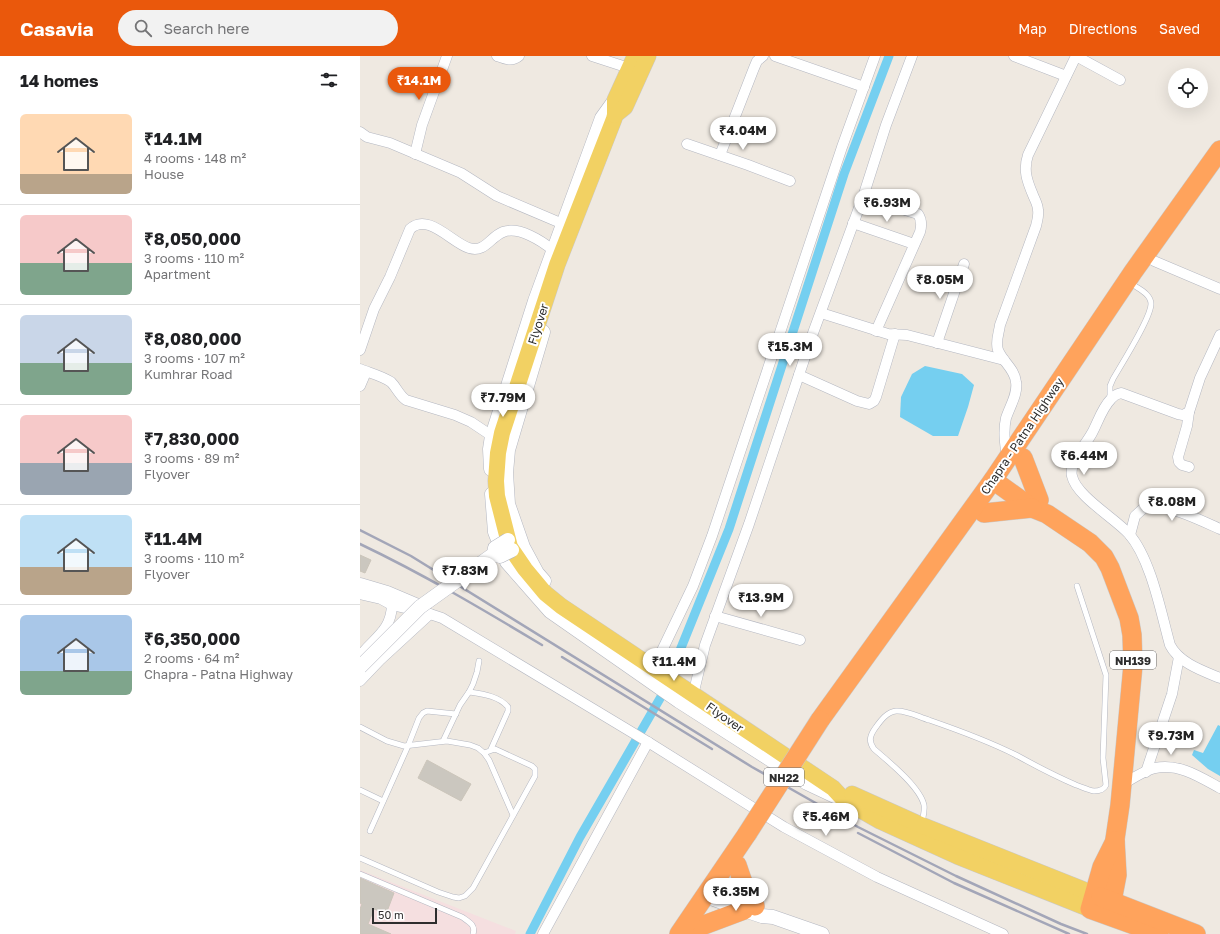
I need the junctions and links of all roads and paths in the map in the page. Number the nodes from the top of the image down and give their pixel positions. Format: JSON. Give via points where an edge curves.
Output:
{"nodes":[{"id":1,"x":447,"y":56,"type":"edge"},
{"id":2,"x":497,"y":56,"type":"edge"},
{"id":3,"x":519,"y":56,"type":"edge"},
{"id":4,"x":592,"y":56,"type":"edge"},
{"id":5,"x":648,"y":56,"type":"edge"},
{"id":6,"x":763,"y":56,"type":"edge"},
{"id":7,"x":775,"y":56,"type":"edge"},
{"id":8,"x":875,"y":56,"type":"edge"},
{"id":9,"x":912,"y":56,"type":"edge"},
{"id":10,"x":1014,"y":56,"type":"edge"},
{"id":11,"x":1076,"y":56,"type":"edge"},
{"id":12,"x":632,"y":62,"type":"edge"},
{"id":13,"x":1066,"y":76,"type":"junction"},
{"id":14,"x":1120,"y":80,"type":"dead end"},
{"id":15,"x":864,"y":87,"type":"junction"},
{"id":16,"x":617,"y":110,"type":"junction"},
{"id":17,"x":360,"y":132,"type":"edge"},
{"id":18,"x":687,"y":144,"type":"dead end"},
{"id":19,"x":1220,"y":150,"type":"edge"},
{"id":20,"x":415,"y":154,"type":"junction"},
{"id":21,"x":720,"y":155,"type":"junction"},
{"id":22,"x":1220,"y":170,"type":"edge"},
{"id":23,"x":790,"y":181,"type":"dead end"},
{"id":24,"x":863,"y":197,"type":"junction"},
{"id":25,"x":853,"y":223,"type":"junction"},
{"id":26,"x":563,"y":224,"type":"junction"},
{"id":27,"x":914,"y":244,"type":"junction"},
{"id":28,"x":554,"y":250,"type":"junction"},
{"id":29,"x":1154,"y":261,"type":"junction"},
{"id":30,"x":964,"y":264,"type":"dead end"},
{"id":31,"x":1135,"y":286,"type":"junction"},
{"id":32,"x":1220,"y":289,"type":"edge"},
{"id":33,"x":821,"y":313,"type":"junction"},
{"id":34,"x":876,"y":331,"type":"junction"},
{"id":35,"x":895,"y":334,"type":"junction"},
{"id":36,"x":1220,"y":335,"type":"edge"},
{"id":37,"x":937,"y":343,"type":"junction"},
{"id":38,"x":360,"y":350,"type":"edge"},
{"id":39,"x":1004,"y":360,"type":"junction"},
{"id":40,"x":363,"y":371,"type":"edge"},
{"id":41,"x":799,"y":375,"type":"junction"},
{"id":42,"x":360,"y":386,"type":"edge"},
{"id":43,"x":1110,"y":399,"type":"junction"},
{"id":44,"x":1189,"y":412,"type":"junction"},
{"id":45,"x":492,"y":436,"type":"junction"},
{"id":46,"x":1189,"y":467,"type":"dead end"},
{"id":47,"x":1005,"y":472,"type":"junction"},
{"id":48,"x":1040,"y":507,"type":"junction"},
{"id":49,"x":984,"y":513,"type":"junction"},
{"id":50,"x":1220,"y":529,"type":"edge"},
{"id":51,"x":1130,"y":535,"type":"junction"},
{"id":52,"x":510,"y":545,"type":"junction"},
{"id":53,"x":360,"y":585,"type":"edge"},
{"id":54,"x":1077,"y":586,"type":"dead end"},
{"id":55,"x":360,"y":594,"type":"edge"},
{"id":56,"x":392,"y":605,"type":"junction"},
{"id":57,"x":425,"y":611,"type":"junction"},
{"id":58,"x":715,"y":616,"type":"junction"},
{"id":59,"x":800,"y":640,"type":"dead end"},
{"id":60,"x":360,"y":656,"type":"edge"},
{"id":61,"x":1179,"y":657,"type":"junction"},
{"id":62,"x":479,"y":661,"type":"dead end"},
{"id":63,"x":660,"y":663,"type":"junction"},
{"id":64,"x":360,"y":667,"type":"edge"},
{"id":65,"x":1220,"y":678,"type":"edge"},
{"id":66,"x":360,"y":681,"type":"edge"},
{"id":67,"x":691,"y":684,"type":"junction"},
{"id":68,"x":469,"y":692,"type":"junction"},
{"id":69,"x":456,"y":714,"type":"junction"},
{"id":70,"x":824,"y":722,"type":"junction"},
{"id":71,"x":360,"y":727,"type":"edge"},
{"id":72,"x":443,"y":741,"type":"junction"},
{"id":73,"x":648,"y":742,"type":"junction"},
{"id":74,"x":408,"y":746,"type":"junction"},
{"id":75,"x":491,"y":749,"type":"junction"},
{"id":76,"x":484,"y":753,"type":"junction"},
{"id":77,"x":1146,"y":772,"type":"junction"},
{"id":78,"x":1121,"y":785,"type":"junction"},
{"id":79,"x":1220,"y":788,"type":"edge"},
{"id":80,"x":360,"y":790,"type":"edge"},
{"id":81,"x":842,"y":794,"type":"junction"},
{"id":82,"x":383,"y":801,"type":"junction"},
{"id":83,"x":513,"y":815,"type":"junction"},
{"id":84,"x":921,"y":825,"type":"junction"},
{"id":85,"x":370,"y":831,"type":"dead end"},
{"id":86,"x":751,"y":837,"type":"junction"},
{"id":87,"x":1115,"y":839,"type":"junction"},
{"id":88,"x":360,"y":858,"type":"edge"},
{"id":89,"x":738,"y":865,"type":"junction"},
{"id":90,"x":360,"y":874,"type":"edge"},
{"id":91,"x":713,"y":893,"type":"junction"},
{"id":92,"x":1092,"y":902,"type":"junction"},
{"id":93,"x":750,"y":908,"type":"junction"},
{"id":94,"x":1110,"y":908,"type":"junction"},
{"id":95,"x":689,"y":932,"type":"edge"},
{"id":96,"x":473,"y":934,"type":"edge"},
{"id":97,"x":543,"y":934,"type":"edge"},
{"id":98,"x":822,"y":934,"type":"edge"},
{"id":99,"x":1003,"y":934,"type":"edge"},
{"id":100,"x":1159,"y":934,"type":"edge"},
{"id":101,"x":1196,"y":934,"type":"edge"}],
"edges":[{"from":1,"to":20,"type":"street","via":[[422,125]]},
{"from":2,"to":3,"type":"street","via":[[511,60]]},
{"from":4,"to":12,"type":"street"},
{"from":5,"to":16,"type":"main road"},
{"from":6,"to":21,"type":"street","via":[[757,61]]},
{"from":7,"to":15,"type":"street"},
{"from":8,"to":15,"type":"street"},
{"from":9,"to":24,"type":"street"},
{"from":10,"to":13,"type":"street"},
{"from":11,"to":13,"type":"street"},
{"from":11,"to":14,"type":"street"},
{"from":12,"to":16,"type":"main road"},
{"from":13,"to":39,"type":"street","via":[[1025,163],[1028,183],[1037,202],[1038,218],[999,330],[998,350]]},
{"from":15,"to":63,"type":"street","via":[[712,536]]},
{"from":16,"to":26,"type":"street","via":[[602,118]]},
{"from":16,"to":52,"type":"main road","name":"Flyover","via":[[557,266],[502,433],[497,463],[497,489]]},
{"from":16,"to":63,"type":"street","via":[[624,116],[582,218],[552,303],[517,417],[508,450],[508,504],[523,547],[537,573],[551,588],[570,604]]},
{"from":17,"to":20,"type":"street","via":[[367,137],[390,143]]},
{"from":18,"to":21,"type":"street"},
{"from":19,"to":47,"type":"highway","name":"Chapra - Patna Highway","number":"NH22","via":[[1133,272]]},
{"from":20,"to":26,"type":"street","via":[[467,176],[498,196]]},
{"from":21,"to":23,"type":"street"},
{"from":22,"to":29,"type":"highway","name":"Chapra - Patna Highway","number":"NH22"},
{"from":24,"to":25,"type":"street"},
{"from":24,"to":27,"type":"street","via":[[918,214],[922,225]]},
{"from":25,"to":27,"type":"street"},
{"from":25,"to":33,"type":"street"},
{"from":26,"to":28,"type":"street"},
{"from":27,"to":34,"type":"street"},
{"from":28,"to":38,"type":"street","via":[[540,240],[508,231],[476,250],[468,248],[445,233],[421,223],[414,224],[374,309]]},
{"from":28,"to":45,"type":"street"},
{"from":29,"to":31,"type":"highway","name":"Chapra - Patna Highway","number":"NH22"},
{"from":29,"to":32,"type":"street"},
{"from":30,"to":37,"type":"street"},
{"from":31,"to":43,"type":"lane","via":[[1150,299],[1150,310],[1110,386]]},
{"from":31,"to":47,"type":"highway","name":"Chapra - Patna Highway","number":"NH22"},
{"from":33,"to":34,"type":"street"},
{"from":33,"to":41,"type":"street"},
{"from":34,"to":35,"type":"street"},
{"from":35,"to":37,"type":"street"},
{"from":35,"to":41,"type":"street","via":[[876,397],[869,404]]},
{"from":36,"to":44,"type":"street","via":[[1200,378]]},
{"from":37,"to":39,"type":"street"},
{"from":39,"to":47,"type":"street","via":[[1014,373],[1016,382],[1015,394],[1006,418]]},
{"from":40,"to":42,"type":"street"},
{"from":40,"to":45,"type":"street","via":[[386,379],[406,400],[460,416]]},
{"from":41,"to":58,"type":"street"},
{"from":43,"to":44,"type":"street","via":[[1121,394],[1178,414],[1184,415]]},
{"from":43,"to":51,"type":"street","via":[[1073,464],[1072,477],[1081,492]]},
{"from":44,"to":46,"type":"street","via":[[1178,457],[1182,465]]},
{"from":45,"to":81,"type":"street","via":[[490,449],[497,540],[507,562],[550,611],[655,685],[807,783]]},
{"from":47,"to":48,"type":"highway"},
{"from":47,"to":48,"type":"highway","number":"NH139"},
{"from":47,"to":49,"type":"highway","name":"Chapra - Patna Highway","number":"NH22"},
{"from":47,"to":70,"type":"highway","name":"Chapra - Patna Highway","number":"NH22"},
{"from":48,"to":49,"type":"highway"},
{"from":48,"to":78,"type":"highway","number":"NH139","via":[[1090,543],[1104,557],[1128,618],[1132,634],[1133,665]]},
{"from":49,"to":70,"type":"highway","name":"Chapra - Patna Highway","number":"NH22"},
{"from":50,"to":51,"type":"street","via":[[1186,514],[1146,506],[1135,516]]},
{"from":51,"to":61,"type":"street","via":[[1148,567],[1170,645]]},
{"from":52,"to":57,"type":"street","bridge":true,"via":[[500,556],[494,554]]},
{"from":52,"to":81,"type":"main road","name":"Flyover","via":[[540,587],[561,606]]},
{"from":53,"to":57,"type":"street"},
{"from":54,"to":84,"type":"lane","via":[[1106,675],[1103,758],[1105,788],[1100,791],[1084,788],[1050,774],[1014,754],[954,729],[909,713],[895,711],[884,717],[874,729],[870,744],[920,795],[924,809]]},
{"from":55,"to":56,"type":"street"},
{"from":56,"to":57,"type":"street"},
{"from":56,"to":60,"type":"street","via":[[386,628]]},
{"from":57,"to":64,"type":"street","bridge":true},
{"from":57,"to":66,"type":"street"},
{"from":57,"to":73,"type":"street","via":[[442,618]]},
{"from":58,"to":59,"type":"street"},
{"from":58,"to":67,"type":"street"},
{"from":61,"to":65,"type":"street"},
{"from":61,"to":77,"type":"street","via":[[1172,694]]},
{"from":62,"to":68,"type":"lane"},
{"from":63,"to":67,"type":"street"},
{"from":67,"to":81,"type":"street","via":[[811,765]]},
{"from":68,"to":69,"type":"lane"},
{"from":68,"to":75,"type":"lane","via":[[497,699],[508,707]]},
{"from":69,"to":72,"type":"lane"},
{"from":69,"to":74,"type":"lane","via":[[427,711],[423,713]]},
{"from":70,"to":86,"type":"highway","number":"NH22"},
{"from":71,"to":74,"type":"lane","via":[[397,745]]},
{"from":72,"to":74,"type":"lane"},
{"from":72,"to":76,"type":"lane","via":[[470,745]]},
{"from":73,"to":97,"type":"street"},
{"from":73,"to":99,"type":"street","via":[[791,830],[877,877]]},
{"from":74,"to":82,"type":"lane"},
{"from":75,"to":76,"type":"lane"},
{"from":75,"to":83,"type":"lane","via":[[535,769],[533,782]]},
{"from":76,"to":83,"type":"lane"},
{"from":77,"to":78,"type":"street"},
{"from":77,"to":79,"type":"street","via":[[1155,768],[1181,768]]},
{"from":78,"to":87,"type":"highway","number":"NH139"},
{"from":80,"to":82,"type":"lane"},
{"from":81,"to":84,"type":"main road"},
{"from":81,"to":92,"type":"main road","via":[[880,821],[957,856]]},
{"from":82,"to":85,"type":"lane"},
{"from":83,"to":88,"type":"lane","via":[[473,888],[459,898],[438,892]]},
{"from":84,"to":92,"type":"main road"},
{"from":86,"to":89,"type":"highway","number":"NH22"},
{"from":86,"to":91,"type":"highway","number":"NH22"},
{"from":87,"to":92,"type":"highway","number":"NH139","via":[[1102,867]]},
{"from":87,"to":94,"type":"highway","number":"NH139","via":[[1117,875]]},
{"from":89,"to":91,"type":"highway","number":"NH22"},
{"from":89,"to":93,"type":"highway"},
{"from":90,"to":96,"type":"lane","via":[[462,917],[472,924]]},
{"from":91,"to":93,"type":"street"},
{"from":91,"to":95,"type":"highway","number":"NH22"},
{"from":92,"to":94,"type":"highway"},
{"from":93,"to":95,"type":"highway"},
{"from":93,"to":98,"type":"street","via":[[762,916],[773,917]]},
{"from":94,"to":100,"type":"highway"},
{"from":94,"to":101,"type":"highway"}]}
